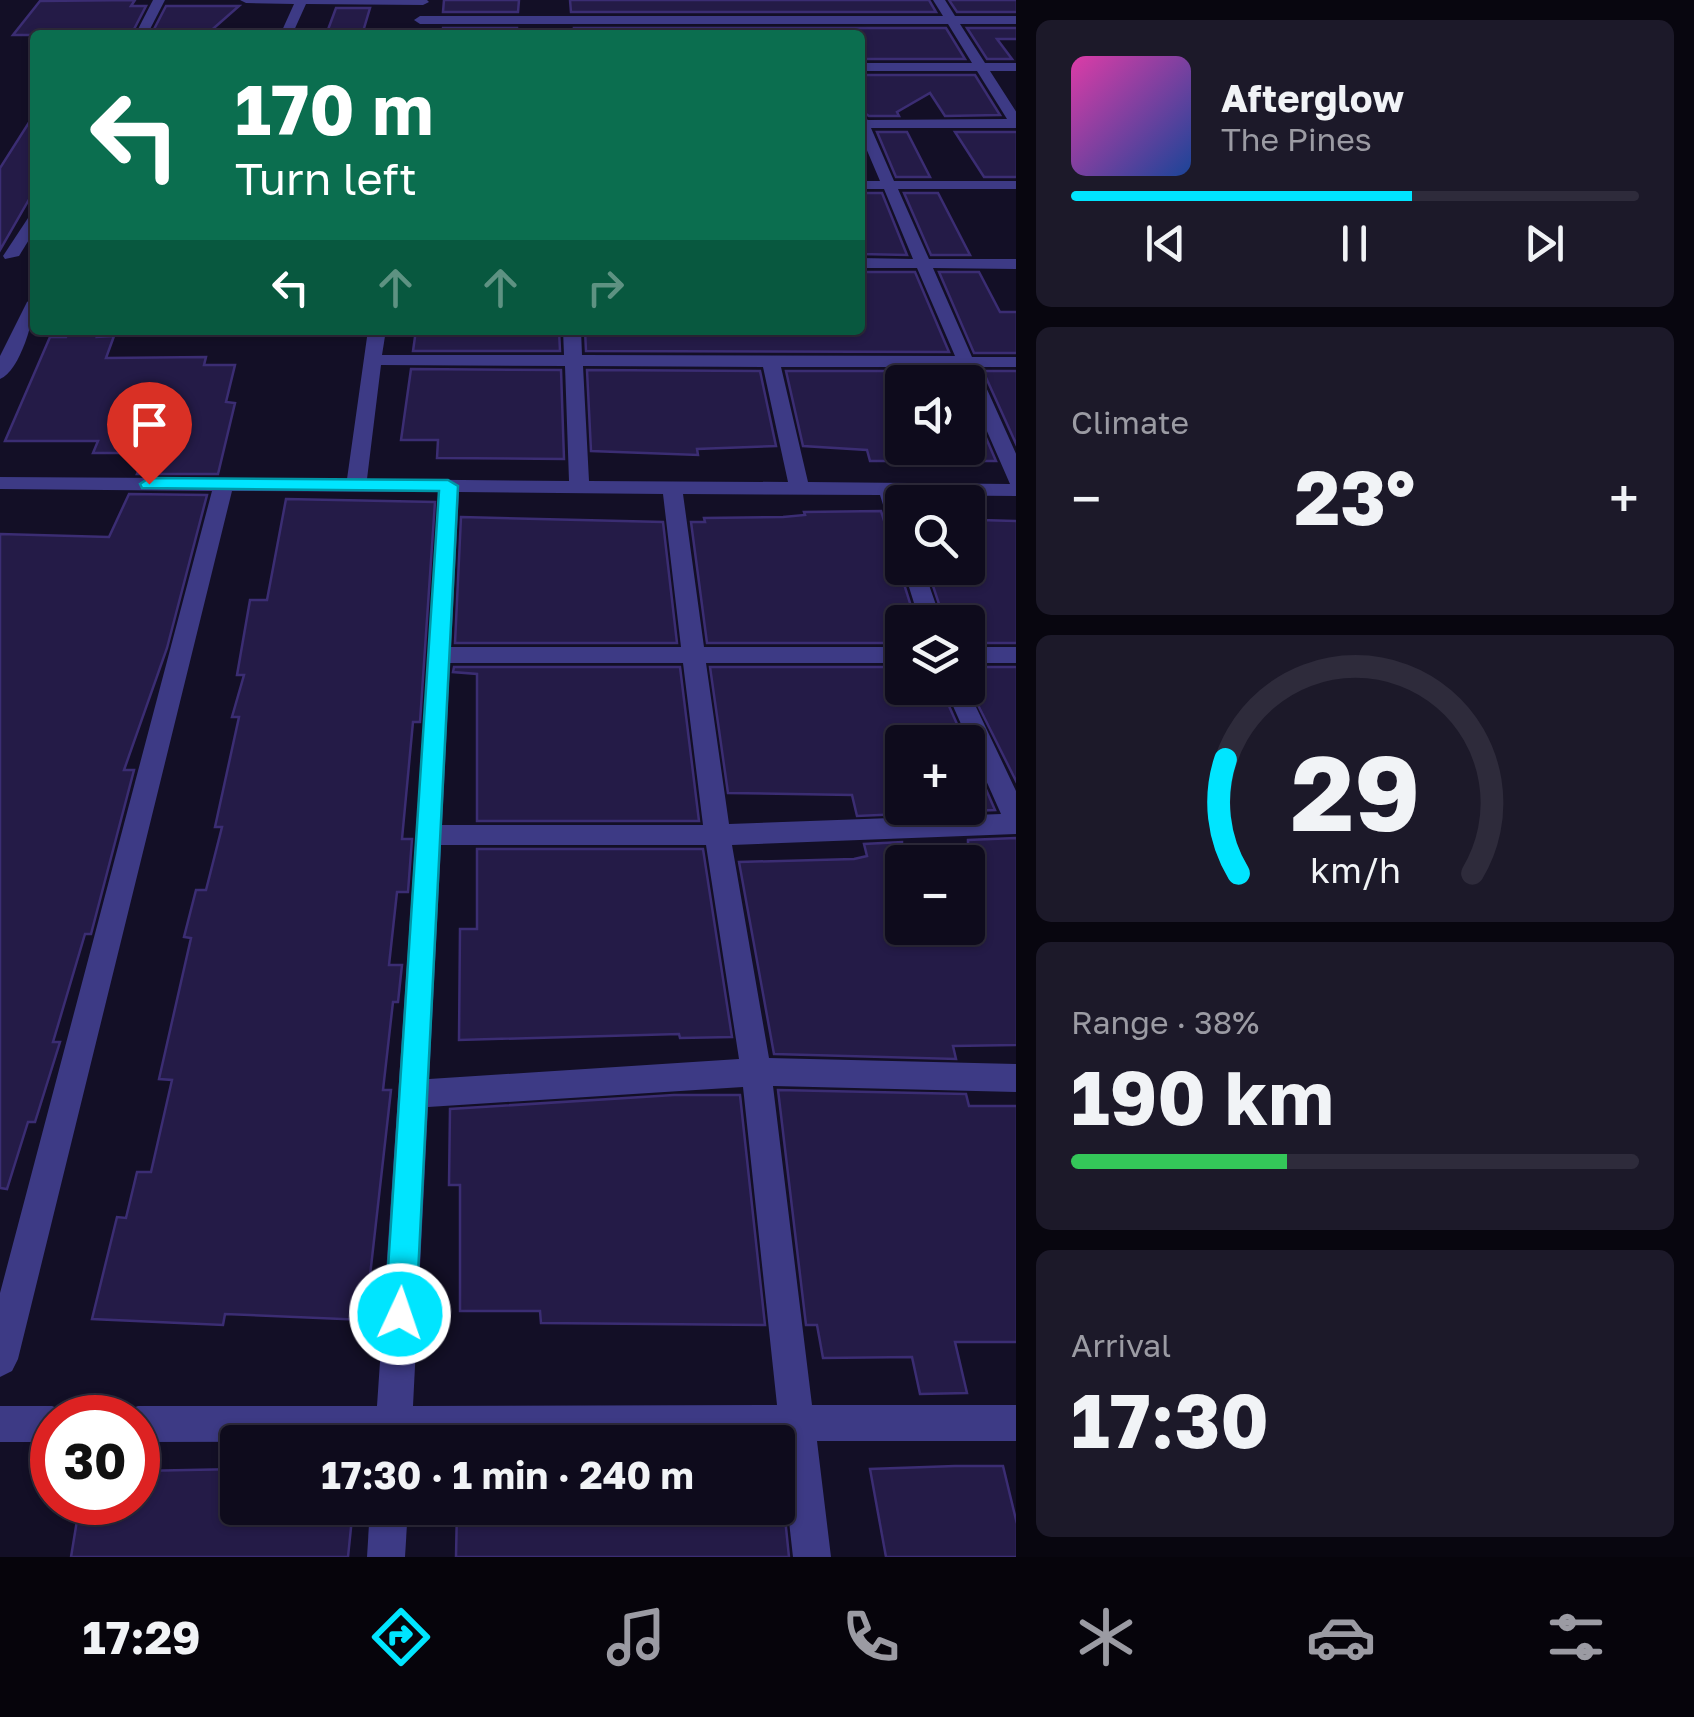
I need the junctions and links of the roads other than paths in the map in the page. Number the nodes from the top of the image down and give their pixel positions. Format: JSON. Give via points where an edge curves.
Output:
{"nodes":[{"id":1,"x":159,"y":0,"type":"edge"},
{"id":2,"x":246,"y":0,"type":"edge"},
{"id":3,"x":302,"y":0,"type":"edge"},
{"id":4,"x":556,"y":0,"type":"edge"},
{"id":5,"x":939,"y":0,"type":"edge"},
{"id":6,"x":423,"y":1,"type":"edge"},
{"id":7,"x":684,"y":15,"type":"junction"},
{"id":8,"x":815,"y":15,"type":"junction"},
{"id":9,"x":420,"y":20,"type":"junction"},
{"id":10,"x":558,"y":20,"type":"junction"},
{"id":11,"x":952,"y":20,"type":"junction"},
{"id":12,"x":1016,"y":20,"type":"edge"},
{"id":13,"x":144,"y":30,"type":"edge"},
{"id":14,"x":288,"y":30,"type":"edge"},
{"id":15,"x":419,"y":30,"type":"edge"},
{"id":16,"x":558,"y":30,"type":"edge"},
{"id":17,"x":688,"y":30,"type":"edge"},
{"id":18,"x":822,"y":30,"type":"edge"},
{"id":19,"x":865,"y":67,"type":"edge"},
{"id":20,"x":981,"y":67,"type":"junction"},
{"id":21,"x":1016,"y":67,"type":"edge"},
{"id":22,"x":865,"y":122,"type":"edge"},
{"id":23,"x":1016,"y":123,"type":"edge"},
{"id":24,"x":865,"y":131,"type":"edge"},
{"id":25,"x":865,"y":185,"type":"edge"},
{"id":26,"x":889,"y":185,"type":"junction"},
{"id":27,"x":1016,"y":185,"type":"edge"},
{"id":28,"x":30,"y":225,"type":"edge"},
{"id":29,"x":6,"y":256,"type":"edge"},
{"id":30,"x":865,"y":263,"type":"edge"},
{"id":31,"x":923,"y":264,"type":"junction"},
{"id":32,"x":1016,"y":264,"type":"edge"},
{"id":33,"x":30,"y":312,"type":"edge"},
{"id":34,"x":376,"y":335,"type":"edge"},
{"id":35,"x":572,"y":335,"type":"edge"},
{"id":36,"x":373,"y":360,"type":"junction"},
{"id":37,"x":573,"y":361,"type":"junction"},
{"id":38,"x":771,"y":362,"type":"junction"},
{"id":39,"x":1016,"y":362,"type":"edge"},
{"id":40,"x":966,"y":363,"type":"junction"},
{"id":41,"x":0,"y":374,"type":"edge"},
{"id":42,"x":1016,"y":480,"type":"edge"},
{"id":43,"x":0,"y":483,"type":"edge"},
{"id":44,"x":223,"y":484,"type":"junction"},
{"id":45,"x":356,"y":485,"type":"junction"},
{"id":46,"x":448,"y":486,"type":"junction"},
{"id":47,"x":579,"y":487,"type":"junction"},
{"id":48,"x":672,"y":488,"type":"junction"},
{"id":49,"x":799,"y":488,"type":"junction"},
{"id":50,"x":885,"y":489,"type":"edge"},
{"id":51,"x":985,"y":490,"type":"edge"},
{"id":52,"x":1016,"y":490,"type":"edge"},
{"id":53,"x":439,"y":655,"type":"junction"},
{"id":54,"x":693,"y":655,"type":"junction"},
{"id":55,"x":885,"y":655,"type":"edge"},
{"id":56,"x":985,"y":655,"type":"edge"},
{"id":57,"x":1016,"y":655,"type":"edge"},
{"id":58,"x":964,"y":705,"type":"edge"},
{"id":59,"x":1016,"y":823,"type":"edge"},
{"id":60,"x":717,"y":834,"type":"junction"},
{"id":61,"x":428,"y":835,"type":"junction"},
{"id":62,"x":756,"y":1072,"type":"junction"},
{"id":63,"x":1016,"y":1078,"type":"edge"},
{"id":64,"x":413,"y":1094,"type":"junction"},
{"id":65,"x":0,"y":1359,"type":"edge"},
{"id":66,"x":1016,"y":1423,"type":"edge"},
{"id":67,"x":0,"y":1424,"type":"edge"},
{"id":68,"x":30,"y":1424,"type":"edge"},
{"id":69,"x":160,"y":1425,"type":"edge"},
{"id":70,"x":394,"y":1425,"type":"edge"},
{"id":71,"x":795,"y":1425,"type":"edge"},
{"id":72,"x":795,"y":1426,"type":"joint"},
{"id":73,"x":220,"y":1427,"type":"edge"},
{"id":74,"x":388,"y":1525,"type":"edge"},
{"id":75,"x":386,"y":1557,"type":"edge"},
{"id":76,"x":812,"y":1557,"type":"edge"}],
"edges":[{"from":1,"to":13,"type":"street"},
{"from":2,"to":3,"type":"street"},
{"from":3,"to":6,"type":"street"},
{"from":3,"to":14,"type":"street"},
{"from":4,"to":10,"type":"street"},
{"from":5,"to":11,"type":"street"},
{"from":6,"to":9,"type":"street"},
{"from":7,"to":8,"type":"street"},
{"from":7,"to":10,"type":"street"},
{"from":7,"to":17,"type":"street"},
{"from":8,"to":11,"type":"street"},
{"from":8,"to":18,"type":"street"},
{"from":9,"to":10,"type":"street"},
{"from":9,"to":15,"type":"street"},
{"from":10,"to":16,"type":"street"},
{"from":11,"to":12,"type":"street"},
{"from":11,"to":20,"type":"street"},
{"from":19,"to":20,"type":"street"},
{"from":20,"to":21,"type":"street"},
{"from":20,"to":23,"type":"street"},
{"from":22,"to":23,"type":"street"},
{"from":24,"to":26,"type":"street"},
{"from":25,"to":26,"type":"street"},
{"from":26,"to":27,"type":"street"},
{"from":26,"to":31,"type":"street"},
{"from":28,"to":29,"type":"street"},
{"from":30,"to":31,"type":"street"},
{"from":31,"to":32,"type":"street"},
{"from":31,"to":40,"type":"street"},
{"from":33,"to":41,"type":"street"},
{"from":34,"to":36,"type":"street"},
{"from":35,"to":37,"type":"street"},
{"from":36,"to":37,"type":"street"},
{"from":36,"to":45,"type":"street"},
{"from":37,"to":38,"type":"street"},
{"from":37,"to":47,"type":"street"},
{"from":38,"to":40,"type":"street"},
{"from":38,"to":49,"type":"street"},
{"from":39,"to":40,"type":"street"},
{"from":40,"to":42,"type":"street"},
{"from":43,"to":44,"type":"street"},
{"from":44,"to":45,"type":"street"},
{"from":44,"to":65,"type":"street"},
{"from":45,"to":46,"type":"street"},
{"from":46,"to":47,"type":"street"},
{"from":46,"to":53,"type":"street"},
{"from":47,"to":48,"type":"street"},
{"from":48,"to":49,"type":"street"},
{"from":48,"to":54,"type":"street"},
{"from":49,"to":50,"type":"street"},
{"from":51,"to":52,"type":"street"},
{"from":53,"to":54,"type":"street"},
{"from":53,"to":61,"type":"street"},
{"from":54,"to":55,"type":"street"},
{"from":54,"to":60,"type":"street"},
{"from":56,"to":57,"type":"street"},
{"from":58,"to":59,"type":"street"},
{"from":59,"to":60,"type":"street"},
{"from":60,"to":61,"type":"street"},
{"from":60,"to":62,"type":"street"},
{"from":61,"to":64,"type":"street"},
{"from":62,"to":63,"type":"street"},
{"from":62,"to":64,"type":"street"},
{"from":62,"to":71,"type":"street"},
{"from":64,"to":70,"type":"street"},
{"from":66,"to":72,"type":"street"},
{"from":67,"to":68,"type":"street"},
{"from":69,"to":73,"type":"street"},
{"from":72,"to":76,"type":"street"},
{"from":74,"to":75,"type":"street"}]}
